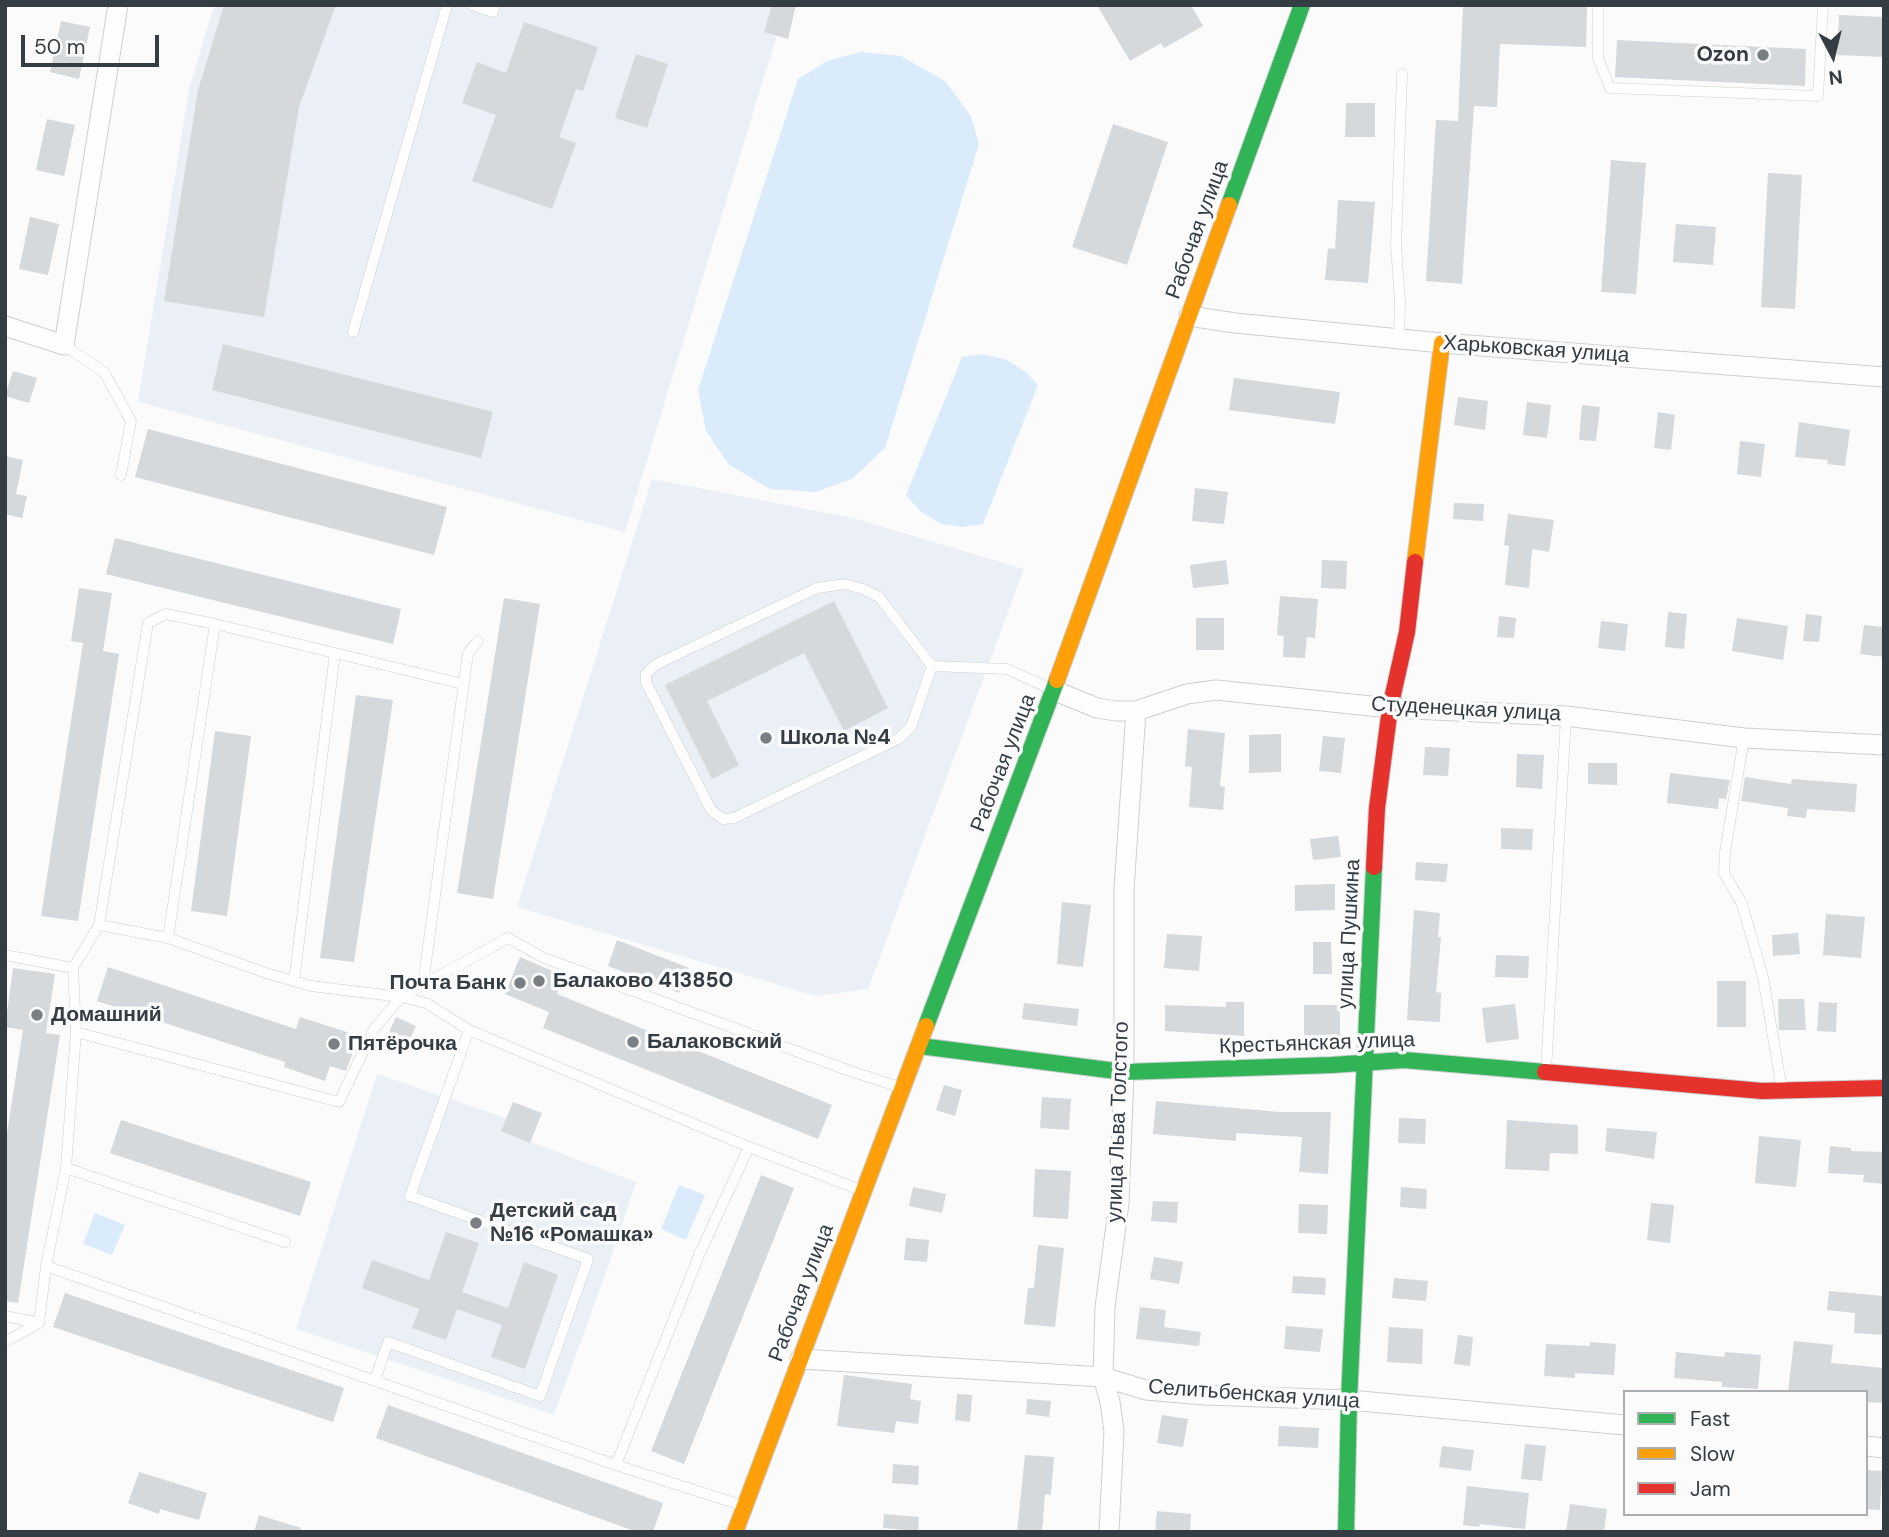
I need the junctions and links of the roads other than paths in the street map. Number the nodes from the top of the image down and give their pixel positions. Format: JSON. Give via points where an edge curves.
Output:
{"nodes":[{"id":1,"x":118,"y":5,"type":"edge"},
{"id":2,"x":447,"y":5,"type":"edge"},
{"id":3,"x":472,"y":5,"type":"edge"},
{"id":4,"x":495,"y":5,"type":"edge"},
{"id":5,"x":1302,"y":5,"type":"edge"},
{"id":6,"x":1598,"y":5,"type":"edge"},
{"id":7,"x":1823,"y":5,"type":"edge"},
{"id":8,"x":1402,"y":74,"type":"dead end"},
{"id":9,"x":1189,"y":316,"type":"junction"},
{"id":10,"x":5,"y":326,"type":"edge"},
{"id":11,"x":353,"y":332,"type":"dead end"},
{"id":12,"x":1399,"y":339,"type":"junction"},
{"id":13,"x":1442,"y":343,"type":"junction"},
{"id":14,"x":64,"y":345,"type":"junction"},
{"id":15,"x":1884,"y":377,"type":"edge"},
{"id":16,"x":121,"y":475,"type":"dead end"},
{"id":17,"x":215,"y":624,"type":"junction"},
{"id":18,"x":478,"y":641,"type":"dead end"},
{"id":19,"x":335,"y":653,"type":"junction"},
{"id":20,"x":932,"y":666,"type":"junction"},
{"id":21,"x":463,"y":684,"type":"junction"},
{"id":22,"x":1053,"y":690,"type":"junction"},
{"id":23,"x":1390,"y":708,"type":"junction"},
{"id":24,"x":1136,"y":711,"type":"junction"},
{"id":25,"x":1566,"y":716,"type":"junction"},
{"id":26,"x":1744,"y":738,"type":"junction"},
{"id":27,"x":1884,"y":745,"type":"edge"},
{"id":28,"x":99,"y":925,"type":"junction"},
{"id":29,"x":168,"y":938,"type":"junction"},
{"id":30,"x":5,"y":955,"type":"edge"},
{"id":31,"x":73,"y":968,"type":"junction"},
{"id":32,"x":294,"y":981,"type":"junction"},
{"id":33,"x":424,"y":984,"type":"junction"},
{"id":34,"x":401,"y":997,"type":"junction"},
{"id":35,"x":469,"y":1030,"type":"junction"},
{"id":36,"x":76,"y":1032,"type":"junction"},
{"id":37,"x":920,"y":1045,"type":"junction"},
{"id":38,"x":1364,"y":1061,"type":"junction"},
{"id":39,"x":1124,"y":1072,"type":"junction"},
{"id":40,"x":1546,"y":1074,"type":"junction"},
{"id":41,"x":904,"y":1088,"type":"junction"},
{"id":42,"x":1884,"y":1088,"type":"edge"},
{"id":43,"x":1782,"y":1090,"type":"junction"},
{"id":44,"x":749,"y":1147,"type":"junction"},
{"id":45,"x":66,"y":1168,"type":"junction"},
{"id":46,"x":863,"y":1191,"type":"junction"},
{"id":47,"x":285,"y":1242,"type":"dead end"},
{"id":48,"x":46,"y":1266,"type":"junction"},
{"id":49,"x":5,"y":1315,"type":"edge"},
{"id":50,"x":39,"y":1323,"type":"junction"},
{"id":51,"x":5,"y":1342,"type":"edge"},
{"id":52,"x":800,"y":1359,"type":"junction"},
{"id":53,"x":1103,"y":1377,"type":"junction"},
{"id":54,"x":375,"y":1380,"type":"junction"},
{"id":55,"x":1349,"y":1400,"type":"junction"},
{"id":56,"x":1623,"y":1425,"type":"edge"},
{"id":57,"x":616,"y":1465,"type":"junction"},
{"id":58,"x":744,"y":1506,"type":"junction"},
{"id":59,"x":738,"y":1530,"type":"edge"},
{"id":60,"x":1109,"y":1532,"type":"edge"},
{"id":61,"x":1347,"y":1532,"type":"edge"}],
"edges":[{"from":1,"to":14,"type":"street"},
{"from":2,"to":11,"type":"lane"},
{"from":3,"to":4,"type":"lane","via":[[493,12]]},
{"from":5,"to":9,"type":"street","name":"Рабочая улица"},
{"from":6,"to":7,"type":"lane","via":[[1598,58],[1610,88],[1818,96]]},
{"from":8,"to":12,"type":"lane","via":[[1396,245]]},
{"from":9,"to":12,"type":"street","name":"Харьковская улица"},
{"from":9,"to":22,"type":"street","name":"Рабочая улица"},
{"from":10,"to":14,"type":"street"},
{"from":12,"to":13,"type":"street","name":"Харьковская улица"},
{"from":13,"to":15,"type":"street","name":"Харьковская улица"},
{"from":13,"to":23,"type":"street","name":"улица Пушкина","via":[[1407,632]]},
{"from":14,"to":16,"type":"lane","via":[[104,372],[131,421]]},
{"from":17,"to":19,"type":"lane"},
{"from":17,"to":28,"type":"lane","via":[[166,614],[148,622]]},
{"from":17,"to":29,"type":"lane"},
{"from":18,"to":21,"type":"lane","via":[[468,653]]},
{"from":19,"to":21,"type":"lane"},
{"from":19,"to":32,"type":"lane"},
{"from":20,"to":20,"type":"lane","via":[[911,727],[898,739],[734,818],[723,819],[711,810],[646,682],[646,674],[655,665],[817,588],[845,584],[879,597]]},
{"from":20,"to":22,"type":"lane","via":[[1007,669]]},
{"from":21,"to":33,"type":"lane"},
{"from":22,"to":24,"type":"street","name":"Студенецкая улица","via":[[1097,708]]},
{"from":22,"to":37,"type":"street","name":"Рабочая улица"},
{"from":23,"to":24,"type":"street","name":"Студенецкая улица","via":[[1216,690]]},
{"from":23,"to":25,"type":"street","name":"Студенецкая улица"},
{"from":23,"to":38,"type":"street","name":"улица Пушкина","via":[[1377,808]]},
{"from":24,"to":39,"type":"street","name":"улица Льва Толстого","via":[[1124,889]]},
{"from":25,"to":26,"type":"street","name":"Студенецкая улица"},
{"from":25,"to":40,"type":"lane"},
{"from":26,"to":27,"type":"street","name":"Студенецкая улица"},
{"from":26,"to":43,"type":"lane","via":[[1724,873],[1742,904],[1763,978]]},
{"from":28,"to":29,"type":"lane"},
{"from":28,"to":31,"type":"lane"},
{"from":29,"to":32,"type":"lane"},
{"from":30,"to":31,"type":"lane"},
{"from":31,"to":36,"type":"lane"},
{"from":32,"to":34,"type":"lane"},
{"from":33,"to":34,"type":"lane"},
{"from":33,"to":41,"type":"lane","via":[[508,938],[544,958]]},
{"from":34,"to":35,"type":"lane","via":[[426,1003]]},
{"from":34,"to":36,"type":"lane","via":[[374,1030],[339,1102]]},
{"from":35,"to":44,"type":"lane"},
{"from":35,"to":54,"type":"lane","via":[[410,1196],[588,1259],[540,1396],[388,1342]]},
{"from":36,"to":45,"type":"lane"},
{"from":37,"to":39,"type":"street","name":"Крестьянская улица"},
{"from":37,"to":41,"type":"street","name":"Рабочая улица"},
{"from":38,"to":39,"type":"street","name":"Крестьянская улица"},
{"from":38,"to":40,"type":"street","name":"Крестьянская улица","via":[[1404,1060]]},
{"from":38,"to":55,"type":"street","name":"улица Пушкина"},
{"from":39,"to":53,"type":"street","name":"улица Льва Толстого","via":[[1119,1203],[1105,1307]]},
{"from":40,"to":43,"type":"street","name":"Крестьянская улица"},
{"from":41,"to":46,"type":"street","name":"Рабочая улица"},
{"from":42,"to":43,"type":"street","name":"Крестьянская улица"},
{"from":44,"to":46,"type":"lane"},
{"from":44,"to":57,"type":"lane","via":[[699,1255]]},
{"from":45,"to":47,"type":"lane"},
{"from":45,"to":48,"type":"lane"},
{"from":46,"to":52,"type":"street","name":"Рабочая улица"},
{"from":48,"to":50,"type":"lane"},
{"from":48,"to":54,"type":"lane"},
{"from":49,"to":50,"type":"lane"},
{"from":50,"to":51,"type":"lane"},
{"from":52,"to":53,"type":"street","name":"Селитьбенская улица"},
{"from":52,"to":58,"type":"street","name":"Рабочая улица"},
{"from":53,"to":55,"type":"street","name":"Селитьбенская улица","via":[[1146,1390]]},
{"from":53,"to":60,"type":"street","name":"улица Льва Толстого","via":[[1114,1431]]},
{"from":54,"to":57,"type":"lane"},
{"from":55,"to":56,"type":"street","name":"Селитьбенская улица"},
{"from":55,"to":61,"type":"street","name":"улица Пушкина"},
{"from":57,"to":58,"type":"lane"},
{"from":58,"to":59,"type":"street","name":"Рабочая улица"}]}
